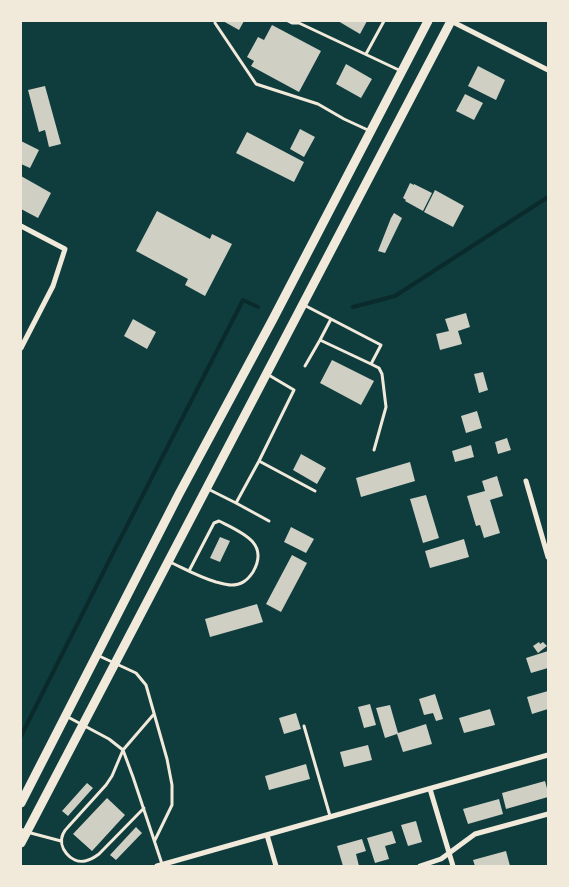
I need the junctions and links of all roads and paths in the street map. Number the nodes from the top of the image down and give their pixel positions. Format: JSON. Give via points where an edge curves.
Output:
{"nodes":[{"id":1,"x":288,"y":21,"type":"edge"},
{"id":2,"x":384,"y":21,"type":"edge"},
{"id":3,"x":428,"y":21,"type":"edge"},
{"id":4,"x":451,"y":21,"type":"edge"},
{"id":5,"x":299,"y":22,"type":"edge"},
{"id":6,"x":215,"y":23,"type":"dead end"},
{"id":7,"x":366,"y":54,"type":"junction"},
{"id":8,"x":548,"y":70,"type":"edge"},
{"id":9,"x":402,"y":71,"type":"junction"},
{"id":10,"x":371,"y":132,"type":"junction"},
{"id":11,"x":21,"y":226,"type":"edge"},
{"id":12,"x":304,"y":305,"type":"junction"},
{"id":13,"x":331,"y":320,"type":"junction"},
{"id":14,"x":320,"y":340,"type":"junction"},
{"id":15,"x":21,"y":348,"type":"edge"},
{"id":16,"x":372,"y":364,"type":"junction"},
{"id":17,"x":305,"y":366,"type":"dead end"},
{"id":18,"x":267,"y":374,"type":"junction"},
{"id":19,"x":374,"y":450,"type":"dead end"},
{"id":20,"x":259,"y":461,"type":"junction"},
{"id":21,"x":526,"y":481,"type":"dead end"},
{"id":22,"x":207,"y":488,"type":"junction"},
{"id":23,"x":315,"y":491,"type":"dead end"},
{"id":24,"x":236,"y":504,"type":"junction"},
{"id":25,"x":269,"y":521,"type":"dead end"},
{"id":26,"x":548,"y":557,"type":"edge"},
{"id":27,"x":169,"y":562,"type":"junction"},
{"id":28,"x":189,"y":571,"type":"junction"},
{"id":29,"x":96,"y":654,"type":"junction"},
{"id":30,"x":116,"y":663,"type":"junction"},
{"id":31,"x":154,"y":714,"type":"junction"},
{"id":32,"x":65,"y":716,"type":"junction"},
{"id":33,"x":84,"y":724,"type":"junction"},
{"id":34,"x":304,"y":726,"type":"dead end"},
{"id":35,"x":123,"y":750,"type":"junction"},
{"id":36,"x":548,"y":755,"type":"edge"},
{"id":37,"x":430,"y":789,"type":"junction"},
{"id":38,"x":21,"y":803,"type":"edge"},
{"id":39,"x":144,"y":808,"type":"junction"},
{"id":40,"x":548,"y":814,"type":"edge"},
{"id":41,"x":330,"y":817,"type":"junction"},
{"id":42,"x":24,"y":830,"type":"edge"},
{"id":43,"x":266,"y":835,"type":"junction"},
{"id":44,"x":155,"y":840,"type":"junction"},
{"id":45,"x":61,"y":841,"type":"junction"},
{"id":46,"x":21,"y":843,"type":"edge"},
{"id":47,"x":449,"y":853,"type":"junction"},
{"id":48,"x":160,"y":865,"type":"edge"},
{"id":49,"x":276,"y":866,"type":"edge"},
{"id":50,"x":420,"y":866,"type":"edge"},
{"id":51,"x":453,"y":866,"type":"edge"}],
"edges":[{"from":1,"to":5,"type":"lane"},
{"from":2,"to":7,"type":"lane"},
{"from":3,"to":9,"type":"main road"},
{"from":4,"to":8,"type":"street"},
{"from":4,"to":12,"type":"main road"},
{"from":5,"to":7,"type":"lane"},
{"from":6,"to":10,"type":"lane","via":[[256,84],[318,104]]},
{"from":7,"to":9,"type":"lane"},
{"from":9,"to":10,"type":"main road"},
{"from":10,"to":29,"type":"main road"},
{"from":11,"to":15,"type":"street","via":[[65,250],[53,286]]},
{"from":12,"to":13,"type":"lane"},
{"from":12,"to":18,"type":"main road"},
{"from":13,"to":14,"type":"lane"},
{"from":13,"to":16,"type":"lane","via":[[381,345]]},
{"from":14,"to":16,"type":"lane"},
{"from":14,"to":17,"type":"lane"},
{"from":16,"to":19,"type":"lane","via":[[382,374],[386,406]]},
{"from":18,"to":20,"type":"lane","via":[[294,390]]},
{"from":18,"to":22,"type":"main road"},
{"from":20,"to":23,"type":"lane"},
{"from":20,"to":24,"type":"lane"},
{"from":21,"to":26,"type":"street"},
{"from":22,"to":24,"type":"lane"},
{"from":22,"to":27,"type":"main road"},
{"from":24,"to":25,"type":"lane"},
{"from":27,"to":28,"type":"lane"},
{"from":27,"to":30,"type":"main road"},
{"from":28,"to":28,"type":"lane","via":[[228,586],[239,585],[249,578],[259,553],[252,541],[219,521],[214,523]]},
{"from":29,"to":30,"type":"lane"},
{"from":29,"to":32,"type":"main road"},
{"from":30,"to":31,"type":"lane","via":[[136,673],[146,685]]},
{"from":30,"to":33,"type":"main road"},
{"from":31,"to":35,"type":"lane"},
{"from":31,"to":44,"type":"lane","via":[[172,785],[172,805]]},
{"from":32,"to":33,"type":"lane"},
{"from":32,"to":38,"type":"main road"},
{"from":33,"to":35,"type":"lane"},
{"from":33,"to":42,"type":"main road"},
{"from":34,"to":41,"type":"lane"},
{"from":35,"to":39,"type":"lane"},
{"from":35,"to":45,"type":"lane","via":[[106,785],[62,834]]},
{"from":36,"to":37,"type":"street"},
{"from":37,"to":41,"type":"street"},
{"from":37,"to":47,"type":"street"},
{"from":39,"to":44,"type":"lane"},
{"from":39,"to":45,"type":"lane","via":[[92,859],[76,860],[64,850]]},
{"from":40,"to":47,"type":"street","via":[[475,834]]},
{"from":41,"to":43,"type":"street"},
{"from":42,"to":45,"type":"lane"},
{"from":42,"to":46,"type":"main road"},
{"from":43,"to":48,"type":"street"},
{"from":43,"to":49,"type":"street"},
{"from":44,"to":48,"type":"lane"},
{"from":47,"to":50,"type":"street"},
{"from":47,"to":51,"type":"street"}]}
